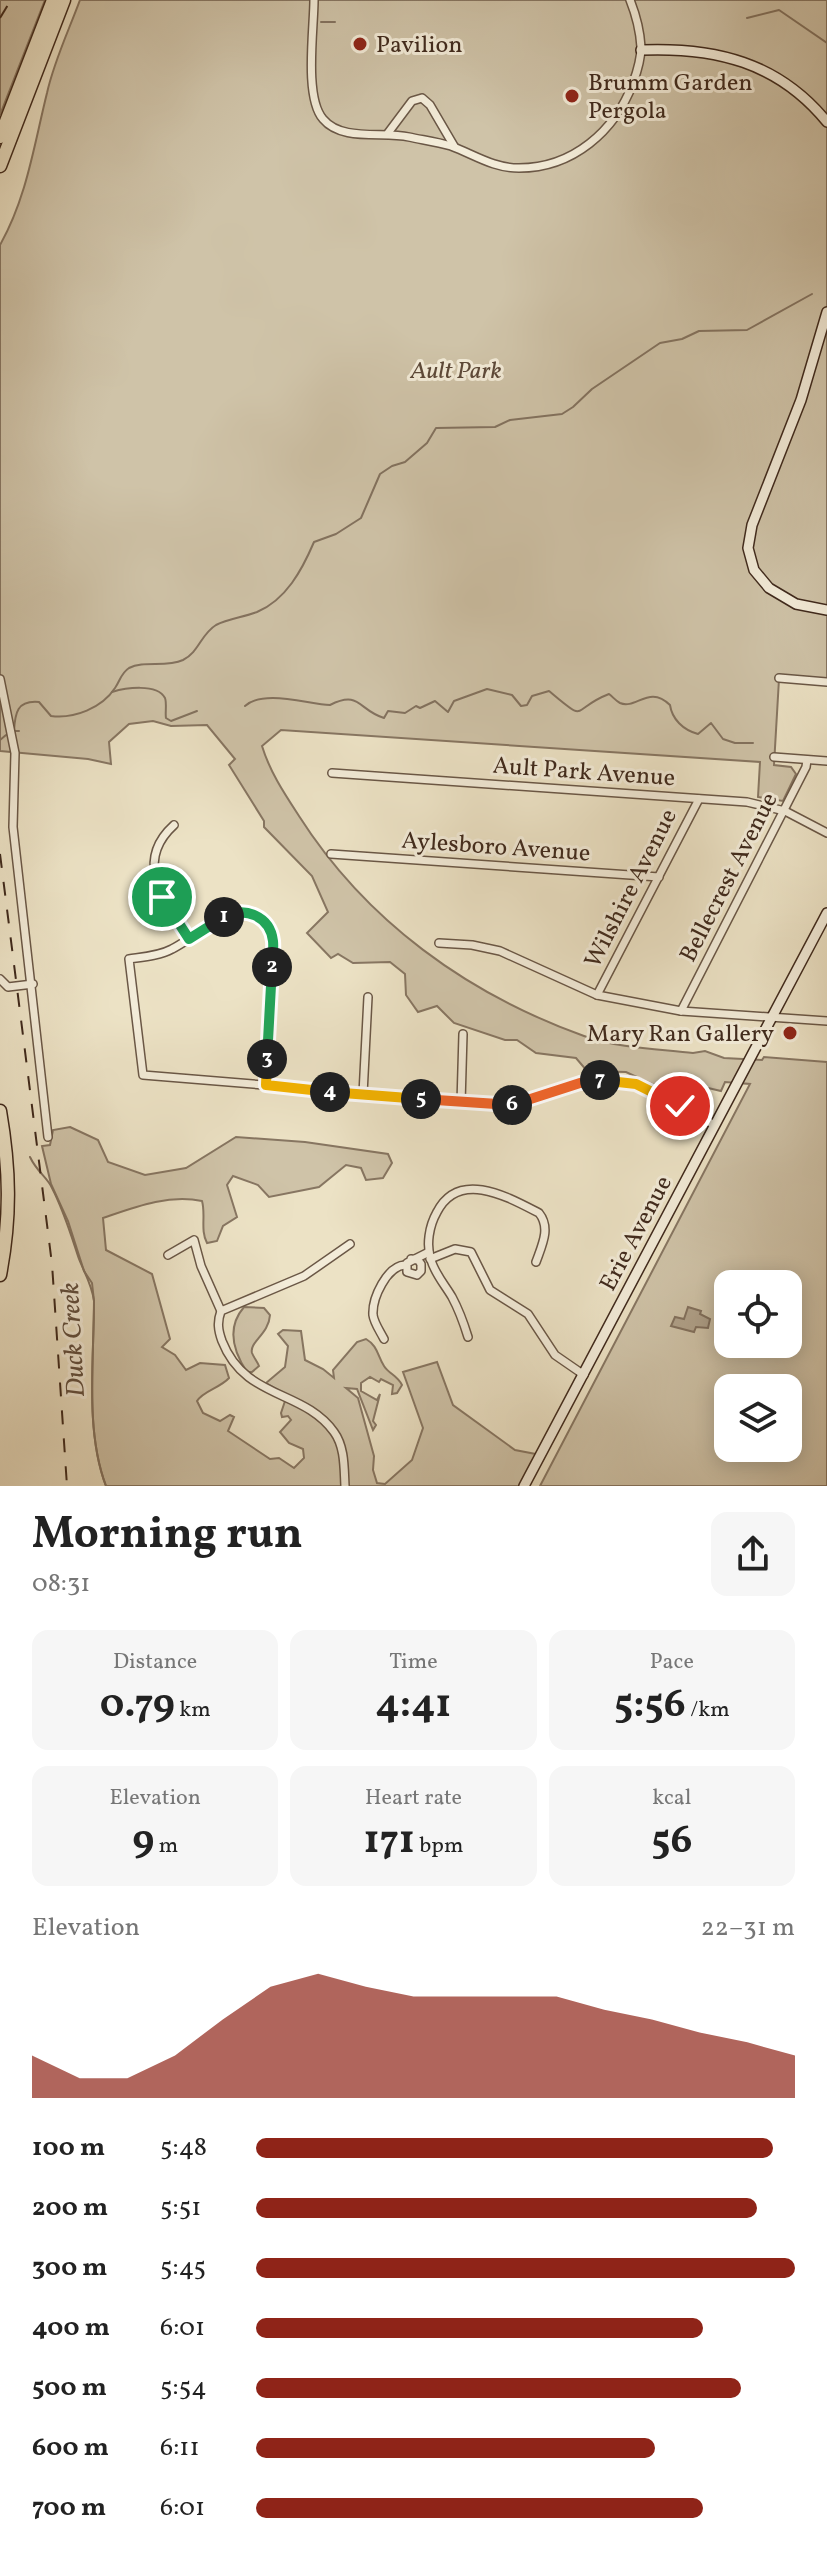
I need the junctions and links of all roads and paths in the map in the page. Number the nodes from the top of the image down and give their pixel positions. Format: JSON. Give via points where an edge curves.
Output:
{"nodes":[{"id":1,"x":53,"y":0,"type":"edge"},
{"id":2,"x":64,"y":0,"type":"edge"},
{"id":3,"x":314,"y":0,"type":"edge"},
{"id":4,"x":630,"y":0,"type":"edge"},
{"id":5,"x":641,"y":50,"type":"junction"},
{"id":6,"x":827,"y":122,"type":"edge"},
{"id":7,"x":388,"y":133,"type":"junction"},
{"id":8,"x":0,"y":137,"type":"edge"},
{"id":9,"x":455,"y":148,"type":"junction"},
{"id":10,"x":0,"y":166,"type":"edge"},
{"id":11,"x":827,"y":312,"type":"edge"},
{"id":12,"x":827,"y":610,"type":"edge"},
{"id":13,"x":779,"y":678,"type":"dead end"},
{"id":14,"x":0,"y":679,"type":"edge"},
{"id":15,"x":827,"y":682,"type":"edge"},
{"id":16,"x":774,"y":757,"type":"dead end"},
{"id":17,"x":807,"y":760,"type":"junction"},
{"id":18,"x":827,"y":761,"type":"edge"},
{"id":19,"x":332,"y":773,"type":"dead end"},
{"id":20,"x":699,"y":799,"type":"junction"},
{"id":21,"x":785,"y":811,"type":"junction"},
{"id":22,"x":174,"y":825,"type":"dead end"},
{"id":23,"x":827,"y":833,"type":"edge"},
{"id":24,"x":331,"y":854,"type":"dead end"},
{"id":25,"x":659,"y":877,"type":"junction"},
{"id":26,"x":827,"y":913,"type":"edge"},
{"id":27,"x":189,"y":939,"type":"junction"},
{"id":28,"x":439,"y":943,"type":"dead end"},
{"id":29,"x":0,"y":979,"type":"edge"},
{"id":30,"x":33,"y":984,"type":"junction"},
{"id":31,"x":597,"y":995,"type":"junction"},
{"id":32,"x":368,"y":997,"type":"dead end"},
{"id":33,"x":681,"y":1011,"type":"junction"},
{"id":34,"x":773,"y":1018,"type":"junction"},
{"id":35,"x":827,"y":1021,"type":"edge"},
{"id":36,"x":463,"y":1034,"type":"dead end"},
{"id":37,"x":266,"y":1085,"type":"junction"},
{"id":38,"x":363,"y":1094,"type":"junction"},
{"id":39,"x":461,"y":1103,"type":"junction"},
{"id":40,"x":0,"y":1111,"type":"edge"},
{"id":41,"x":714,"y":1125,"type":"junction"},
{"id":42,"x":48,"y":1137,"type":"dead end"},
{"id":43,"x":4,"y":1189,"type":"edge"},
{"id":44,"x":350,"y":1244,"type":"dead end"},
{"id":45,"x":168,"y":1255,"type":"dead end"},
{"id":46,"x":431,"y":1259,"type":"junction"},
{"id":47,"x":408,"y":1262,"type":"junction"},
{"id":48,"x":536,"y":1262,"type":"dead end"},
{"id":49,"x":421,"y":1271,"type":"junction"},
{"id":50,"x":0,"y":1275,"type":"edge"},
{"id":51,"x":221,"y":1311,"type":"junction"},
{"id":52,"x":468,"y":1337,"type":"dead end"},
{"id":53,"x":384,"y":1339,"type":"dead end"},
{"id":54,"x":584,"y":1375,"type":"junction"},
{"id":55,"x":345,"y":1486,"type":"edge"},
{"id":56,"x":524,"y":1486,"type":"edge"}],
"edges":[{"from":1,"to":8,"type":"highway"},
{"from":2,"to":10,"type":"highway"},
{"from":3,"to":7,"type":"street","via":[[316,109],[337,130]]},
{"from":4,"to":5,"type":"street"},
{"from":5,"to":6,"type":"street","via":[[698,50],[749,64],[779,80]]},
{"from":5,"to":9,"type":"street","via":[[625,102],[600,137],[585,148],[560,161],[518,168],[479,160]]},
{"from":7,"to":9,"type":"street"},
{"from":7,"to":9,"type":"street","via":[[412,101],[422,98]]},
{"from":11,"to":12,"type":"street","via":[[748,548],[754,570],[769,588],[796,604]]},
{"from":13,"to":15,"type":"street"},
{"from":14,"to":30,"type":"street","via":[[15,753],[13,827]]},
{"from":16,"to":17,"type":"street"},
{"from":17,"to":18,"type":"street"},
{"from":17,"to":21,"type":"street","name":"Bellecrest Avenue"},
{"from":19,"to":20,"type":"street","name":"Ault Park Avenue"},
{"from":20,"to":21,"type":"street","name":"Ault Park Avenue"},
{"from":20,"to":25,"type":"street","name":"Wilshire Avenue"},
{"from":21,"to":23,"type":"street","name":"Ault Park Avenue"},
{"from":21,"to":33,"type":"street","name":"Bellecrest Avenue"},
{"from":22,"to":27,"type":"street","via":[[158,846],[155,880]]},
{"from":24,"to":25,"type":"street","name":"Aylesboro Avenue"},
{"from":25,"to":31,"type":"street","name":"Wilshire Avenue"},
{"from":26,"to":34,"type":"street","name":"Erie Avenue"},
{"from":27,"to":37,"type":"street","via":[[237,912],[256,915],[268,927],[273,943]]},
{"from":27,"to":37,"type":"street","via":[[168,951],[129,959],[143,1075]]},
{"from":28,"to":31,"type":"street","via":[[500,951]]},
{"from":29,"to":30,"type":"street","via":[[8,987]]},
{"from":30,"to":42,"type":"street"},
{"from":31,"to":33,"type":"street"},
{"from":32,"to":38,"type":"street"},
{"from":33,"to":34,"type":"street"},
{"from":34,"to":35,"type":"street"},
{"from":34,"to":41,"type":"street","name":"Erie Avenue"},
{"from":36,"to":39,"type":"street"},
{"from":37,"to":38,"type":"street"},
{"from":38,"to":39,"type":"street"},
{"from":39,"to":41,"type":"street","via":[[515,1105],[580,1083],[614,1080],[647,1089]]},
{"from":40,"to":43,"type":"highway"},
{"from":41,"to":54,"type":"street","name":"Erie Avenue"},
{"from":43,"to":50,"type":"highway","via":[[8,1234]]},
{"from":44,"to":51,"type":"street","via":[[304,1276]]},
{"from":45,"to":51,"type":"street","via":[[194,1240]]},
{"from":46,"to":47,"type":"street"},
{"from":46,"to":48,"type":"street","via":[[430,1233],[440,1205],[451,1195],[482,1189],[499,1192],[543,1217],[546,1232]]},
{"from":46,"to":49,"type":"street"},
{"from":46,"to":52,"type":"street"},
{"from":46,"to":54,"type":"street","via":[[455,1249],[471,1252],[490,1290],[528,1314],[555,1355]]},
{"from":47,"to":49,"type":"street","via":[[420,1261]]},
{"from":47,"to":49,"type":"street","via":[[411,1275]]},
{"from":47,"to":53,"type":"street","via":[[388,1273],[373,1310]]},
{"from":51,"to":55,"type":"street","via":[[219,1332],[240,1371],[268,1391],[300,1404],[332,1430],[340,1444]]},
{"from":54,"to":56,"type":"street","name":"Erie Avenue"}]}
